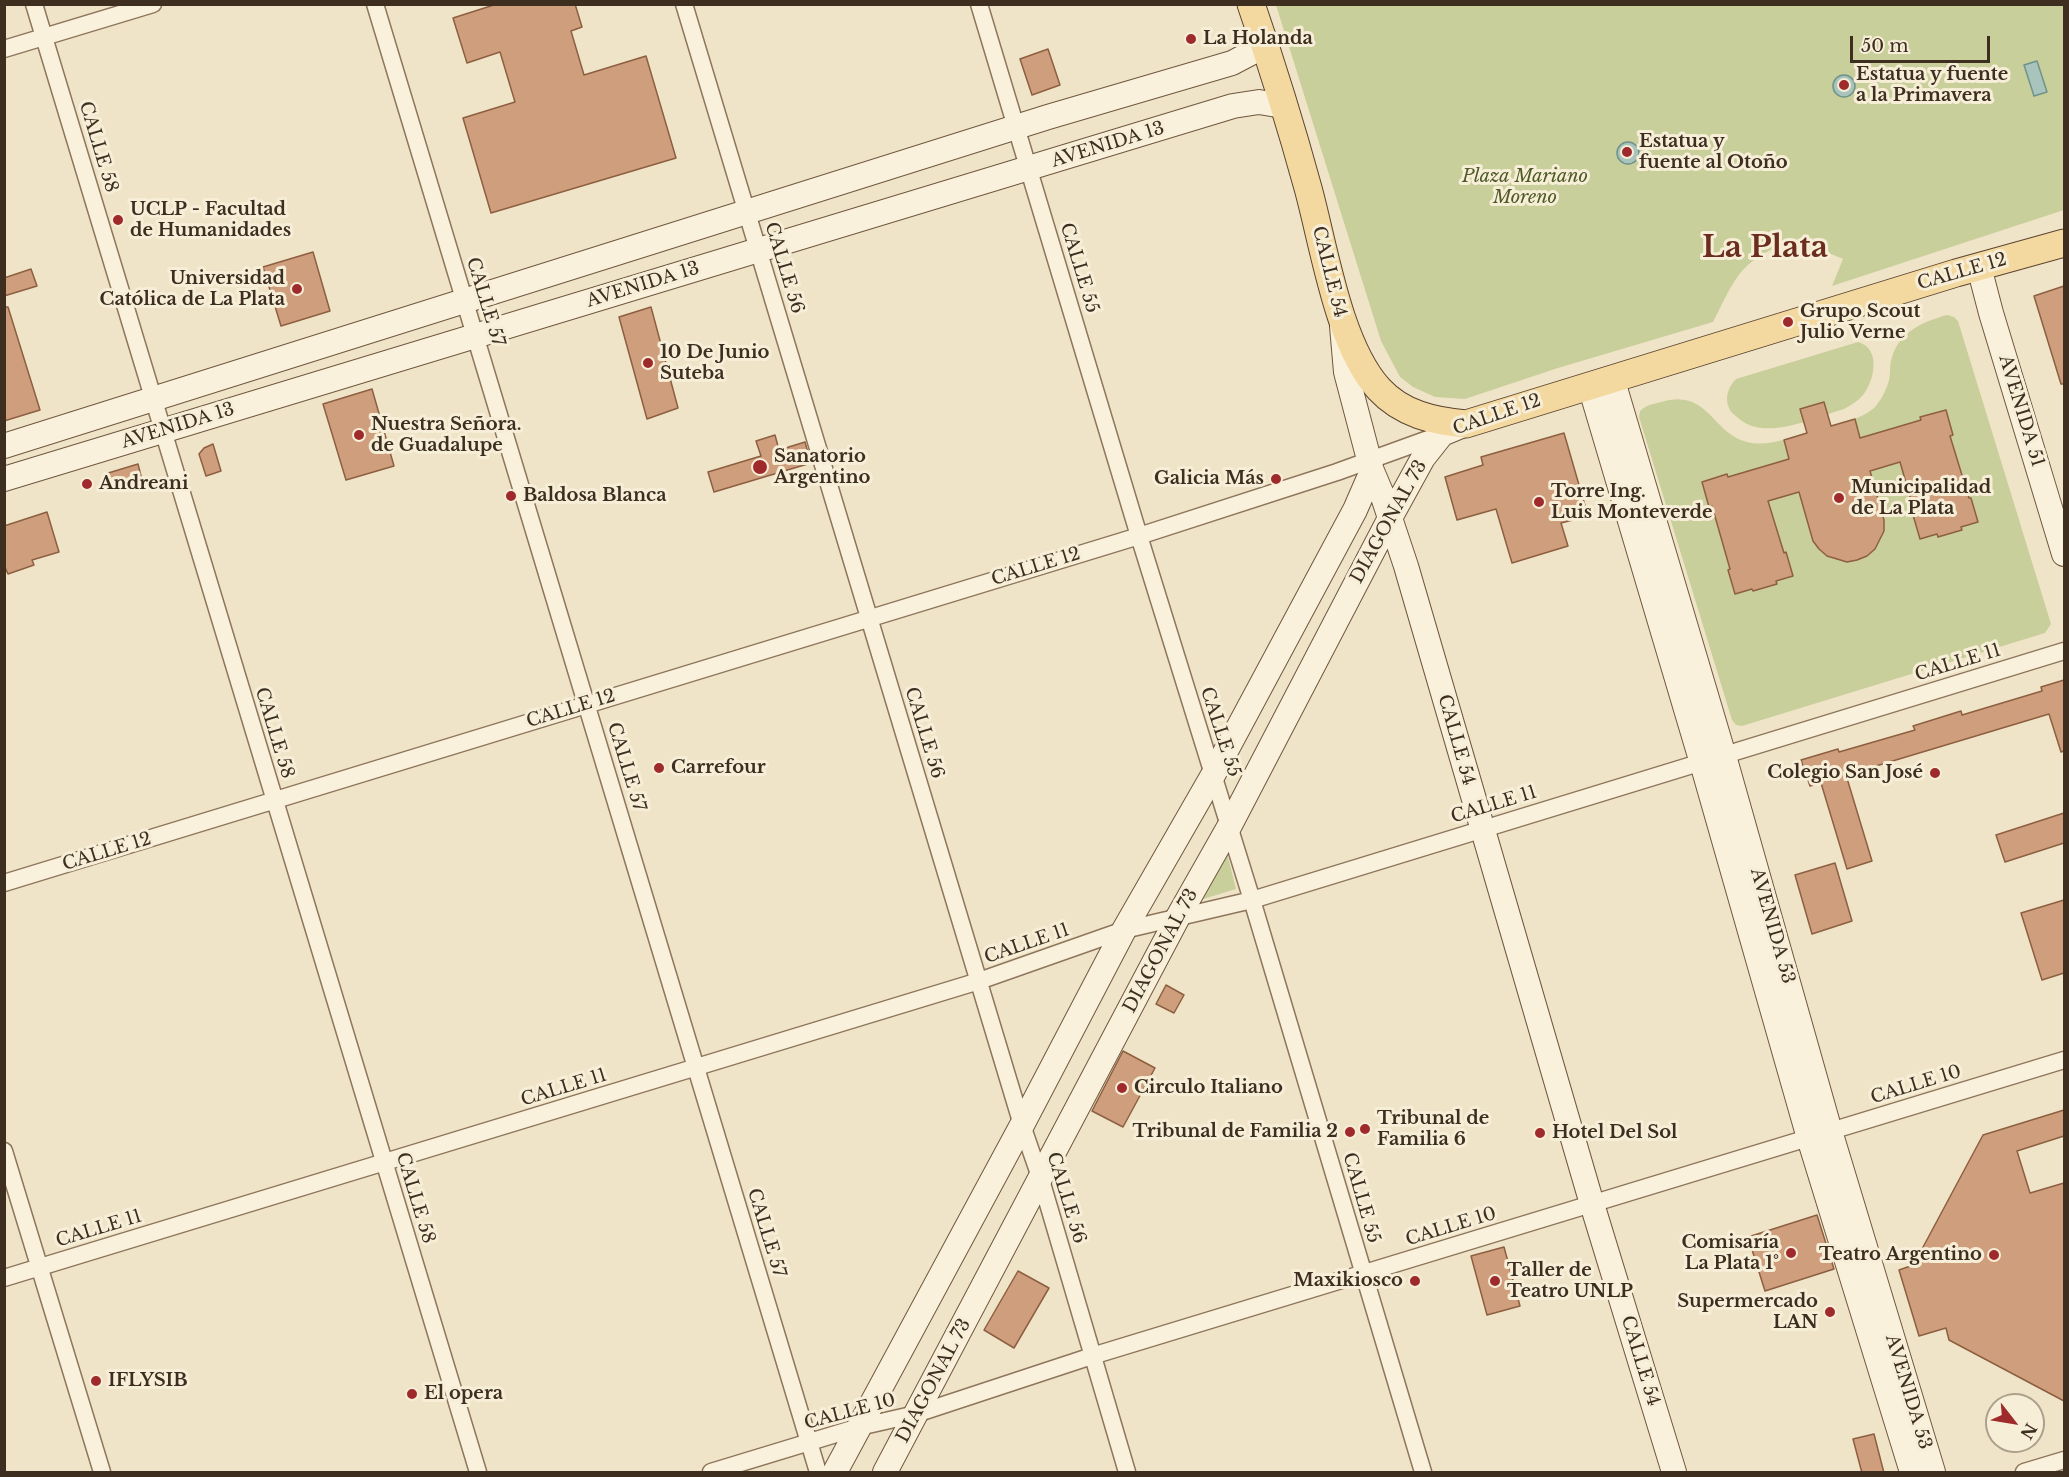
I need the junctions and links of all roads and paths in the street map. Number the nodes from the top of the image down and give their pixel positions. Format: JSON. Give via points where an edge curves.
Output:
{"nodes":[{"id":1,"x":34,"y":4,"type":"edge"},
{"id":2,"x":153,"y":4,"type":"edge"},
{"id":3,"x":375,"y":4,"type":"edge"},
{"id":4,"x":684,"y":4,"type":"edge"},
{"id":5,"x":979,"y":4,"type":"edge"},
{"id":6,"x":1251,"y":4,"type":"edge"},
{"id":7,"x":44,"y":37,"type":"junction"},
{"id":8,"x":1264,"y":41,"type":"junction"},
{"id":9,"x":4,"y":49,"type":"edge"},
{"id":10,"x":1283,"y":106,"type":"junction"},
{"id":11,"x":1016,"y":127,"type":"junction"},
{"id":12,"x":1028,"y":169,"type":"junction"},
{"id":13,"x":747,"y":212,"type":"junction"},
{"id":14,"x":2064,"y":243,"type":"edge"},
{"id":15,"x":759,"y":250,"type":"junction"},
{"id":16,"x":1979,"y":267,"type":"junction"},
{"id":17,"x":464,"y":301,"type":"junction"},
{"id":18,"x":1342,"y":317,"type":"junction"},
{"id":19,"x":475,"y":336,"type":"junction"},
{"id":20,"x":1601,"y":382,"type":"junction"},
{"id":21,"x":154,"y":399,"type":"junction"},
{"id":22,"x":1454,"y":429,"type":"junction"},
{"id":23,"x":163,"y":431,"type":"junction"},
{"id":24,"x":4,"y":446,"type":"edge"},
{"id":25,"x":1371,"y":466,"type":"junction"},
{"id":26,"x":4,"y":479,"type":"edge"},
{"id":27,"x":1390,"y":518,"type":"junction"},
{"id":28,"x":1139,"y":536,"type":"junction"},
{"id":29,"x":2064,"y":554,"type":"edge"},
{"id":30,"x":869,"y":618,"type":"junction"},
{"id":31,"x":2064,"y":651,"type":"edge"},
{"id":32,"x":586,"y":705,"type":"junction"},
{"id":33,"x":1713,"y":759,"type":"junction"},
{"id":34,"x":1213,"y":775,"type":"junction"},
{"id":35,"x":275,"y":800,"type":"junction"},
{"id":36,"x":1229,"y":826,"type":"junction"},
{"id":37,"x":1481,"y":828,"type":"junction"},
{"id":38,"x":4,"y":883,"type":"edge"},
{"id":39,"x":1252,"y":900,"type":"junction"},
{"id":40,"x":1178,"y":917,"type":"junction"},
{"id":41,"x":1124,"y":930,"type":"junction"},
{"id":42,"x":979,"y":981,"type":"junction"},
{"id":43,"x":2064,"y":1060,"type":"edge"},
{"id":44,"x":696,"y":1068,"type":"junction"},
{"id":45,"x":1022,"y":1125,"type":"junction"},
{"id":46,"x":1820,"y":1134,"type":"junction"},
{"id":47,"x":4,"y":1151,"type":"edge"},
{"id":48,"x":384,"y":1163,"type":"junction"},
{"id":49,"x":1041,"y":1180,"type":"junction"},
{"id":50,"x":1592,"y":1204,"type":"junction"},
{"id":51,"x":40,"y":1268,"type":"junction"},
{"id":52,"x":1363,"y":1274,"type":"junction"},
{"id":53,"x":4,"y":1278,"type":"edge"},
{"id":54,"x":1092,"y":1356,"type":"junction"},
{"id":55,"x":916,"y":1414,"type":"junction"},
{"id":56,"x":859,"y":1427,"type":"junction"},
{"id":57,"x":809,"y":1443,"type":"junction"},
{"id":58,"x":2064,"y":1460,"type":"edge"},
{"id":59,"x":102,"y":1473,"type":"edge"},
{"id":60,"x":478,"y":1473,"type":"edge"},
{"id":61,"x":711,"y":1473,"type":"edge"},
{"id":62,"x":818,"y":1473,"type":"edge"},
{"id":63,"x":835,"y":1473,"type":"edge"},
{"id":64,"x":885,"y":1473,"type":"edge"},
{"id":65,"x":1127,"y":1473,"type":"edge"},
{"id":66,"x":1423,"y":1473,"type":"edge"},
{"id":67,"x":1674,"y":1473,"type":"edge"},
{"id":68,"x":1912,"y":1473,"type":"edge"},
{"id":69,"x":1933,"y":1473,"type":"edge"},
{"id":70,"x":2024,"y":1473,"type":"edge"}],
"edges":[{"from":1,"to":7,"type":"street","name":"CALLE 58"},
{"from":2,"to":7,"type":"street"},
{"from":3,"to":17,"type":"street","name":"CALLE 57"},
{"from":4,"to":13,"type":"street","name":"CALLE 56"},
{"from":5,"to":11,"type":"street","name":"CALLE 55"},
{"from":6,"to":8,"type":"main road","name":"CALLE 54"},
{"from":7,"to":9,"type":"street"},
{"from":7,"to":21,"type":"street","name":"CALLE 58"},
{"from":8,"to":10,"type":"main road","name":"CALLE 54"},
{"from":8,"to":11,"type":"main road","name":"AVENIDA 13","via":[[1232,63]]},
{"from":10,"to":12,"type":"main road","name":"AVENIDA 13","via":[[1258,102],[1233,106]]},
{"from":10,"to":18,"type":"main road","name":"CALLE 54"},
{"from":11,"to":12,"type":"street","name":"CALLE 55"},
{"from":11,"to":13,"type":"main road","name":"AVENIDA 13"},
{"from":12,"to":15,"type":"main road","name":"AVENIDA 13"},
{"from":12,"to":28,"type":"street","name":"CALLE 55"},
{"from":13,"to":15,"type":"street","name":"CALLE 56"},
{"from":13,"to":17,"type":"main road","name":"AVENIDA 13"},
{"from":14,"to":16,"type":"main road","name":"CALLE 12"},
{"from":15,"to":19,"type":"main road","name":"AVENIDA 13"},
{"from":15,"to":30,"type":"street","name":"CALLE 56"},
{"from":16,"to":20,"type":"main road","name":"CALLE 12"},
{"from":16,"to":29,"type":"main road","name":"AVENIDA 51"},
{"from":17,"to":19,"type":"street","name":"CALLE 57"},
{"from":17,"to":21,"type":"main road","name":"AVENIDA 13"},
{"from":18,"to":22,"type":"main road","via":[[1368,375],[1389,397]]},
{"from":18,"to":25,"type":"main road","name":"CALLE 54","via":[[1346,372]]},
{"from":19,"to":23,"type":"main road","name":"AVENIDA 13"},
{"from":19,"to":32,"type":"street","name":"CALLE 57"},
{"from":20,"to":22,"type":"main road","name":"CALLE 12"},
{"from":20,"to":33,"type":"main road","name":"AVENIDA 53"},
{"from":21,"to":23,"type":"street","name":"CALLE 58"},
{"from":21,"to":24,"type":"main road","name":"AVENIDA 13"},
{"from":22,"to":25,"type":"street","name":"CALLE 12"},
{"from":22,"to":27,"type":"main road","name":"DIAGONAL 73","via":[[1423,458]]},
{"from":23,"to":26,"type":"main road","name":"AVENIDA 13"},
{"from":23,"to":35,"type":"street","name":"CALLE 58"},
{"from":25,"to":27,"type":"main road","name":"CALLE 54"},
{"from":25,"to":28,"type":"street","name":"CALLE 12"},
{"from":25,"to":34,"type":"main road","name":"DIAGONAL 73","via":[[1355,510]]},
{"from":27,"to":36,"type":"main road","name":"DIAGONAL 73"},
{"from":27,"to":37,"type":"main road","name":"CALLE 54"},
{"from":28,"to":30,"type":"street","name":"CALLE 12"},
{"from":28,"to":34,"type":"street","name":"CALLE 55"},
{"from":30,"to":32,"type":"street","name":"CALLE 12"},
{"from":30,"to":42,"type":"street","name":"CALLE 56"},
{"from":31,"to":33,"type":"street","name":"CALLE 11"},
{"from":32,"to":35,"type":"street","name":"CALLE 12"},
{"from":32,"to":44,"type":"street","name":"CALLE 57"},
{"from":33,"to":37,"type":"street","name":"CALLE 11"},
{"from":33,"to":46,"type":"main road","name":"AVENIDA 53"},
{"from":34,"to":36,"type":"street","name":"CALLE 55"},
{"from":34,"to":41,"type":"main road","name":"DIAGONAL 73"},
{"from":35,"to":38,"type":"street","name":"CALLE 12"},
{"from":35,"to":48,"type":"street","name":"CALLE 58"},
{"from":36,"to":39,"type":"street","name":"CALLE 55"},
{"from":36,"to":40,"type":"main road","name":"DIAGONAL 73"},
{"from":37,"to":39,"type":"street","name":"CALLE 11"},
{"from":37,"to":50,"type":"main road","name":"CALLE 54"},
{"from":39,"to":40,"type":"street","name":"CALLE 11"},
{"from":39,"to":52,"type":"street","name":"CALLE 55"},
{"from":40,"to":41,"type":"street","name":"CALLE 11"},
{"from":40,"to":49,"type":"main road","name":"DIAGONAL 73"},
{"from":41,"to":42,"type":"street","name":"CALLE 11"},
{"from":41,"to":45,"type":"main road","name":"DIAGONAL 73"},
{"from":42,"to":44,"type":"street","name":"CALLE 11"},
{"from":42,"to":45,"type":"street","name":"CALLE 56"},
{"from":43,"to":46,"type":"street","name":"CALLE 10"},
{"from":44,"to":48,"type":"street","name":"CALLE 11"},
{"from":44,"to":57,"type":"street","name":"CALLE 57"},
{"from":45,"to":49,"type":"street","name":"CALLE 56"},
{"from":45,"to":56,"type":"main road","name":"DIAGONAL 73"},
{"from":46,"to":50,"type":"street","name":"CALLE 10"},
{"from":46,"to":68,"type":"main road","name":"AVENIDA 53"},
{"from":46,"to":69,"type":"main road","name":"AVENIDA 53"},
{"from":47,"to":51,"type":"street"},
{"from":48,"to":51,"type":"street","name":"CALLE 11"},
{"from":48,"to":60,"type":"street","name":"CALLE 58"},
{"from":49,"to":54,"type":"street","name":"CALLE 56"},
{"from":49,"to":55,"type":"main road","name":"DIAGONAL 73"},
{"from":50,"to":52,"type":"street","name":"CALLE 10"},
{"from":50,"to":67,"type":"main road","name":"CALLE 54"},
{"from":51,"to":53,"type":"street","name":"CALLE 11"},
{"from":51,"to":59,"type":"street"},
{"from":52,"to":54,"type":"street","name":"CALLE 10"},
{"from":52,"to":66,"type":"street","name":"CALLE 55"},
{"from":54,"to":55,"type":"street","name":"CALLE 10"},
{"from":54,"to":65,"type":"street","name":"CALLE 56"},
{"from":55,"to":56,"type":"street","name":"CALLE 10"},
{"from":55,"to":64,"type":"main road","name":"DIAGONAL 73"},
{"from":56,"to":57,"type":"street","name":"CALLE 10"},
{"from":56,"to":63,"type":"main road","name":"DIAGONAL 73"},
{"from":57,"to":61,"type":"street","name":"CALLE 10"},
{"from":57,"to":62,"type":"street","name":"CALLE 57"},
{"from":58,"to":70,"type":"street"}]}
